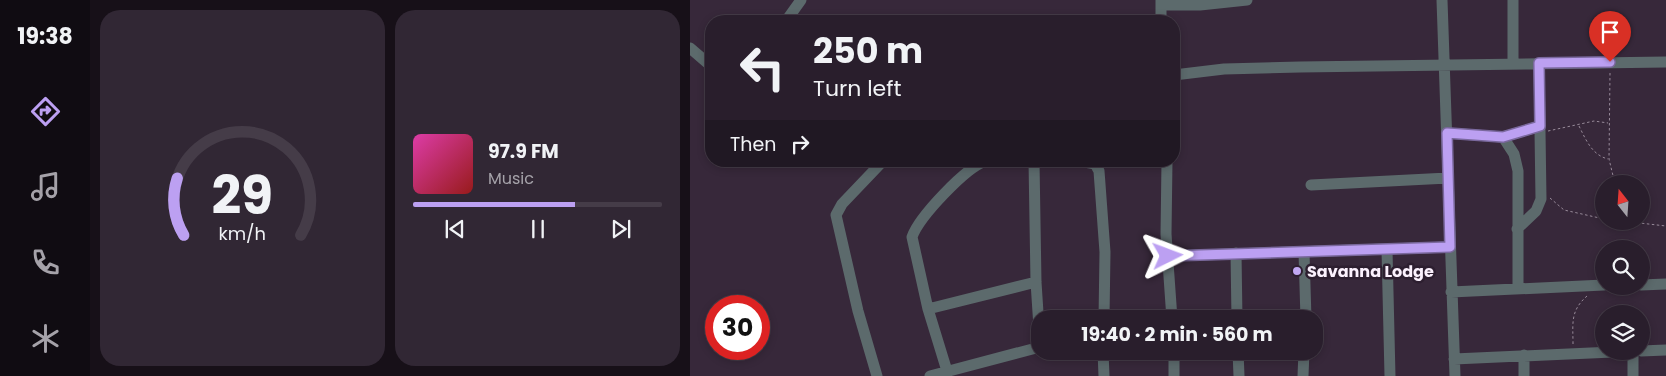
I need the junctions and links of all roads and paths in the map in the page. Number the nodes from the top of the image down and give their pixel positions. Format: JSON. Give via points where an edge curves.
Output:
{"nodes":[{"id":1,"x":801,"y":0,"type":"edge"},
{"id":2,"x":1247,"y":0,"type":"edge"},
{"id":3,"x":1442,"y":0,"type":"edge"},
{"id":4,"x":1513,"y":0,"type":"edge"},
{"id":5,"x":1161,"y":2,"type":"edge"},
{"id":6,"x":790,"y":15,"type":"edge"},
{"id":7,"x":1161,"y":15,"type":"edge"},
{"id":8,"x":690,"y":48,"type":"edge"},
{"id":9,"x":705,"y":61,"type":"edge"},
{"id":10,"x":1610,"y":62,"type":"junction"},
{"id":11,"x":1666,"y":62,"type":"edge"},
{"id":12,"x":1513,"y":63,"type":"junction"},
{"id":13,"x":1539,"y":63,"type":"junction"},
{"id":14,"x":1446,"y":64,"type":"junction"},
{"id":15,"x":1180,"y":74,"type":"edge"},
{"id":16,"x":1609,"y":123,"type":"junction"},
{"id":17,"x":1579,"y":125,"type":"junction"},
{"id":18,"x":1540,"y":129,"type":"junction"},
{"id":19,"x":1447,"y":133,"type":"junction"},
{"id":20,"x":1503,"y":137,"type":"junction"},
{"id":21,"x":1609,"y":159,"type":"junction"},
{"id":22,"x":877,"y":167,"type":"edge"},
{"id":23,"x":976,"y":167,"type":"edge"},
{"id":24,"x":1034,"y":167,"type":"edge"},
{"id":25,"x":1097,"y":167,"type":"edge"},
{"id":26,"x":1167,"y":167,"type":"edge"},
{"id":27,"x":1613,"y":175,"type":"edge"},
{"id":28,"x":1448,"y":178,"type":"junction"},
{"id":29,"x":1311,"y":185,"type":"dead end"},
{"id":30,"x":1541,"y":189,"type":"junction"},
{"id":31,"x":1595,"y":217,"type":"edge"},
{"id":32,"x":1650,"y":224,"type":"edge"},
{"id":33,"x":1666,"y":226,"type":"edge"},
{"id":34,"x":1517,"y":229,"type":"junction"},
{"id":35,"x":1450,"y":247,"type":"junction"},
{"id":36,"x":1387,"y":250,"type":"junction"},
{"id":37,"x":1304,"y":252,"type":"junction"},
{"id":38,"x":1236,"y":253,"type":"junction"},
{"id":39,"x":1168,"y":256,"type":"junction"},
{"id":40,"x":1036,"y":282,"type":"junction"},
{"id":41,"x":1650,"y":284,"type":"edge"},
{"id":42,"x":1666,"y":284,"type":"edge"},
{"id":43,"x":1595,"y":285,"type":"edge"},
{"id":44,"x":1518,"y":288,"type":"junction"},
{"id":45,"x":1595,"y":291,"type":"edge"},
{"id":46,"x":1452,"y":292,"type":"junction"},
{"id":47,"x":928,"y":309,"type":"junction"},
{"id":48,"x":1038,"y":310,"type":"edge"},
{"id":49,"x":1104,"y":310,"type":"edge"},
{"id":50,"x":1171,"y":310,"type":"edge"},
{"id":51,"x":1237,"y":310,"type":"edge"},
{"id":52,"x":1306,"y":310,"type":"edge"},
{"id":53,"x":1031,"y":348,"type":"edge"},
{"id":54,"x":1666,"y":350,"type":"edge"},
{"id":55,"x":1650,"y":351,"type":"edge"},
{"id":56,"x":1572,"y":352,"type":"junction"},
{"id":57,"x":1595,"y":352,"type":"edge"},
{"id":58,"x":1524,"y":355,"type":"junction"},
{"id":59,"x":1454,"y":359,"type":"junction"},
{"id":60,"x":1103,"y":360,"type":"edge"},
{"id":61,"x":1174,"y":360,"type":"edge"},
{"id":62,"x":1238,"y":360,"type":"edge"},
{"id":63,"x":1304,"y":360,"type":"edge"},
{"id":64,"x":1634,"y":360,"type":"edge"},
{"id":65,"x":947,"y":371,"type":"junction"},
{"id":66,"x":877,"y":376,"type":"edge"},
{"id":67,"x":930,"y":376,"type":"edge"},
{"id":68,"x":1104,"y":376,"type":"edge"},
{"id":69,"x":1174,"y":376,"type":"edge"},
{"id":70,"x":1239,"y":376,"type":"edge"},
{"id":71,"x":1303,"y":376,"type":"edge"},
{"id":72,"x":1390,"y":376,"type":"edge"},
{"id":73,"x":1455,"y":376,"type":"edge"},
{"id":74,"x":1524,"y":376,"type":"edge"},
{"id":75,"x":1633,"y":376,"type":"edge"}],
"edges":[{"from":1,"to":6,"type":"street"},
{"from":2,"to":5,"type":"street","via":[[1200,4]]},
{"from":3,"to":14,"type":"street"},
{"from":4,"to":12,"type":"street"},
{"from":5,"to":7,"type":"street"},
{"from":8,"to":9,"type":"street"},
{"from":10,"to":11,"type":"street"},
{"from":10,"to":13,"type":"street"},
{"from":10,"to":16,"type":"path"},
{"from":12,"to":13,"type":"street"},
{"from":12,"to":14,"type":"street"},
{"from":13,"to":18,"type":"street"},
{"from":14,"to":15,"type":"street","via":[[1224,69]]},
{"from":14,"to":19,"type":"street"},
{"from":16,"to":17,"type":"path","via":[[1594,121]]},
{"from":16,"to":21,"type":"path"},
{"from":17,"to":18,"type":"path"},
{"from":17,"to":21,"type":"path","via":[[1590,147]]},
{"from":18,"to":20,"type":"street"},
{"from":18,"to":30,"type":"street"},
{"from":19,"to":20,"type":"street"},
{"from":19,"to":28,"type":"street"},
{"from":20,"to":34,"type":"street","via":[[1516,160]]},
{"from":21,"to":27,"type":"path"},
{"from":22,"to":66,"type":"street","via":[[842,204],[836,215]]},
{"from":23,"to":47,"type":"street","via":[[964,174],[912,234]]},
{"from":24,"to":40,"type":"street"},
{"from":25,"to":49,"type":"street","via":[[1105,252]]},
{"from":26,"to":39,"type":"street"},
{"from":28,"to":29,"type":"street"},
{"from":28,"to":35,"type":"street"},
{"from":30,"to":31,"type":"path","via":[[1564,210]]},
{"from":30,"to":34,"type":"street","via":[[1536,211]]},
{"from":32,"to":33,"type":"path"},
{"from":34,"to":44,"type":"street"},
{"from":35,"to":36,"type":"street"},
{"from":35,"to":46,"type":"street"},
{"from":36,"to":37,"type":"street"},
{"from":36,"to":72,"type":"street"},
{"from":37,"to":38,"type":"street"},
{"from":37,"to":52,"type":"street"},
{"from":38,"to":39,"type":"street"},
{"from":38,"to":51,"type":"street"},
{"from":39,"to":50,"type":"street"},
{"from":40,"to":47,"type":"street"},
{"from":40,"to":48,"type":"street"},
{"from":41,"to":42,"type":"street"},
{"from":43,"to":44,"type":"street"},
{"from":44,"to":46,"type":"street"},
{"from":45,"to":56,"type":"path","via":[[1574,309],[1571,318]]},
{"from":46,"to":59,"type":"street"},
{"from":47,"to":65,"type":"street"},
{"from":53,"to":65,"type":"street"},
{"from":54,"to":55,"type":"street"},
{"from":56,"to":57,"type":"street"},
{"from":56,"to":58,"type":"street"},
{"from":58,"to":59,"type":"street"},
{"from":58,"to":74,"type":"street"},
{"from":59,"to":73,"type":"street"},
{"from":60,"to":68,"type":"street"},
{"from":61,"to":69,"type":"street"},
{"from":62,"to":70,"type":"street"},
{"from":63,"to":71,"type":"street"},
{"from":64,"to":75,"type":"street"},
{"from":65,"to":67,"type":"street"}]}
